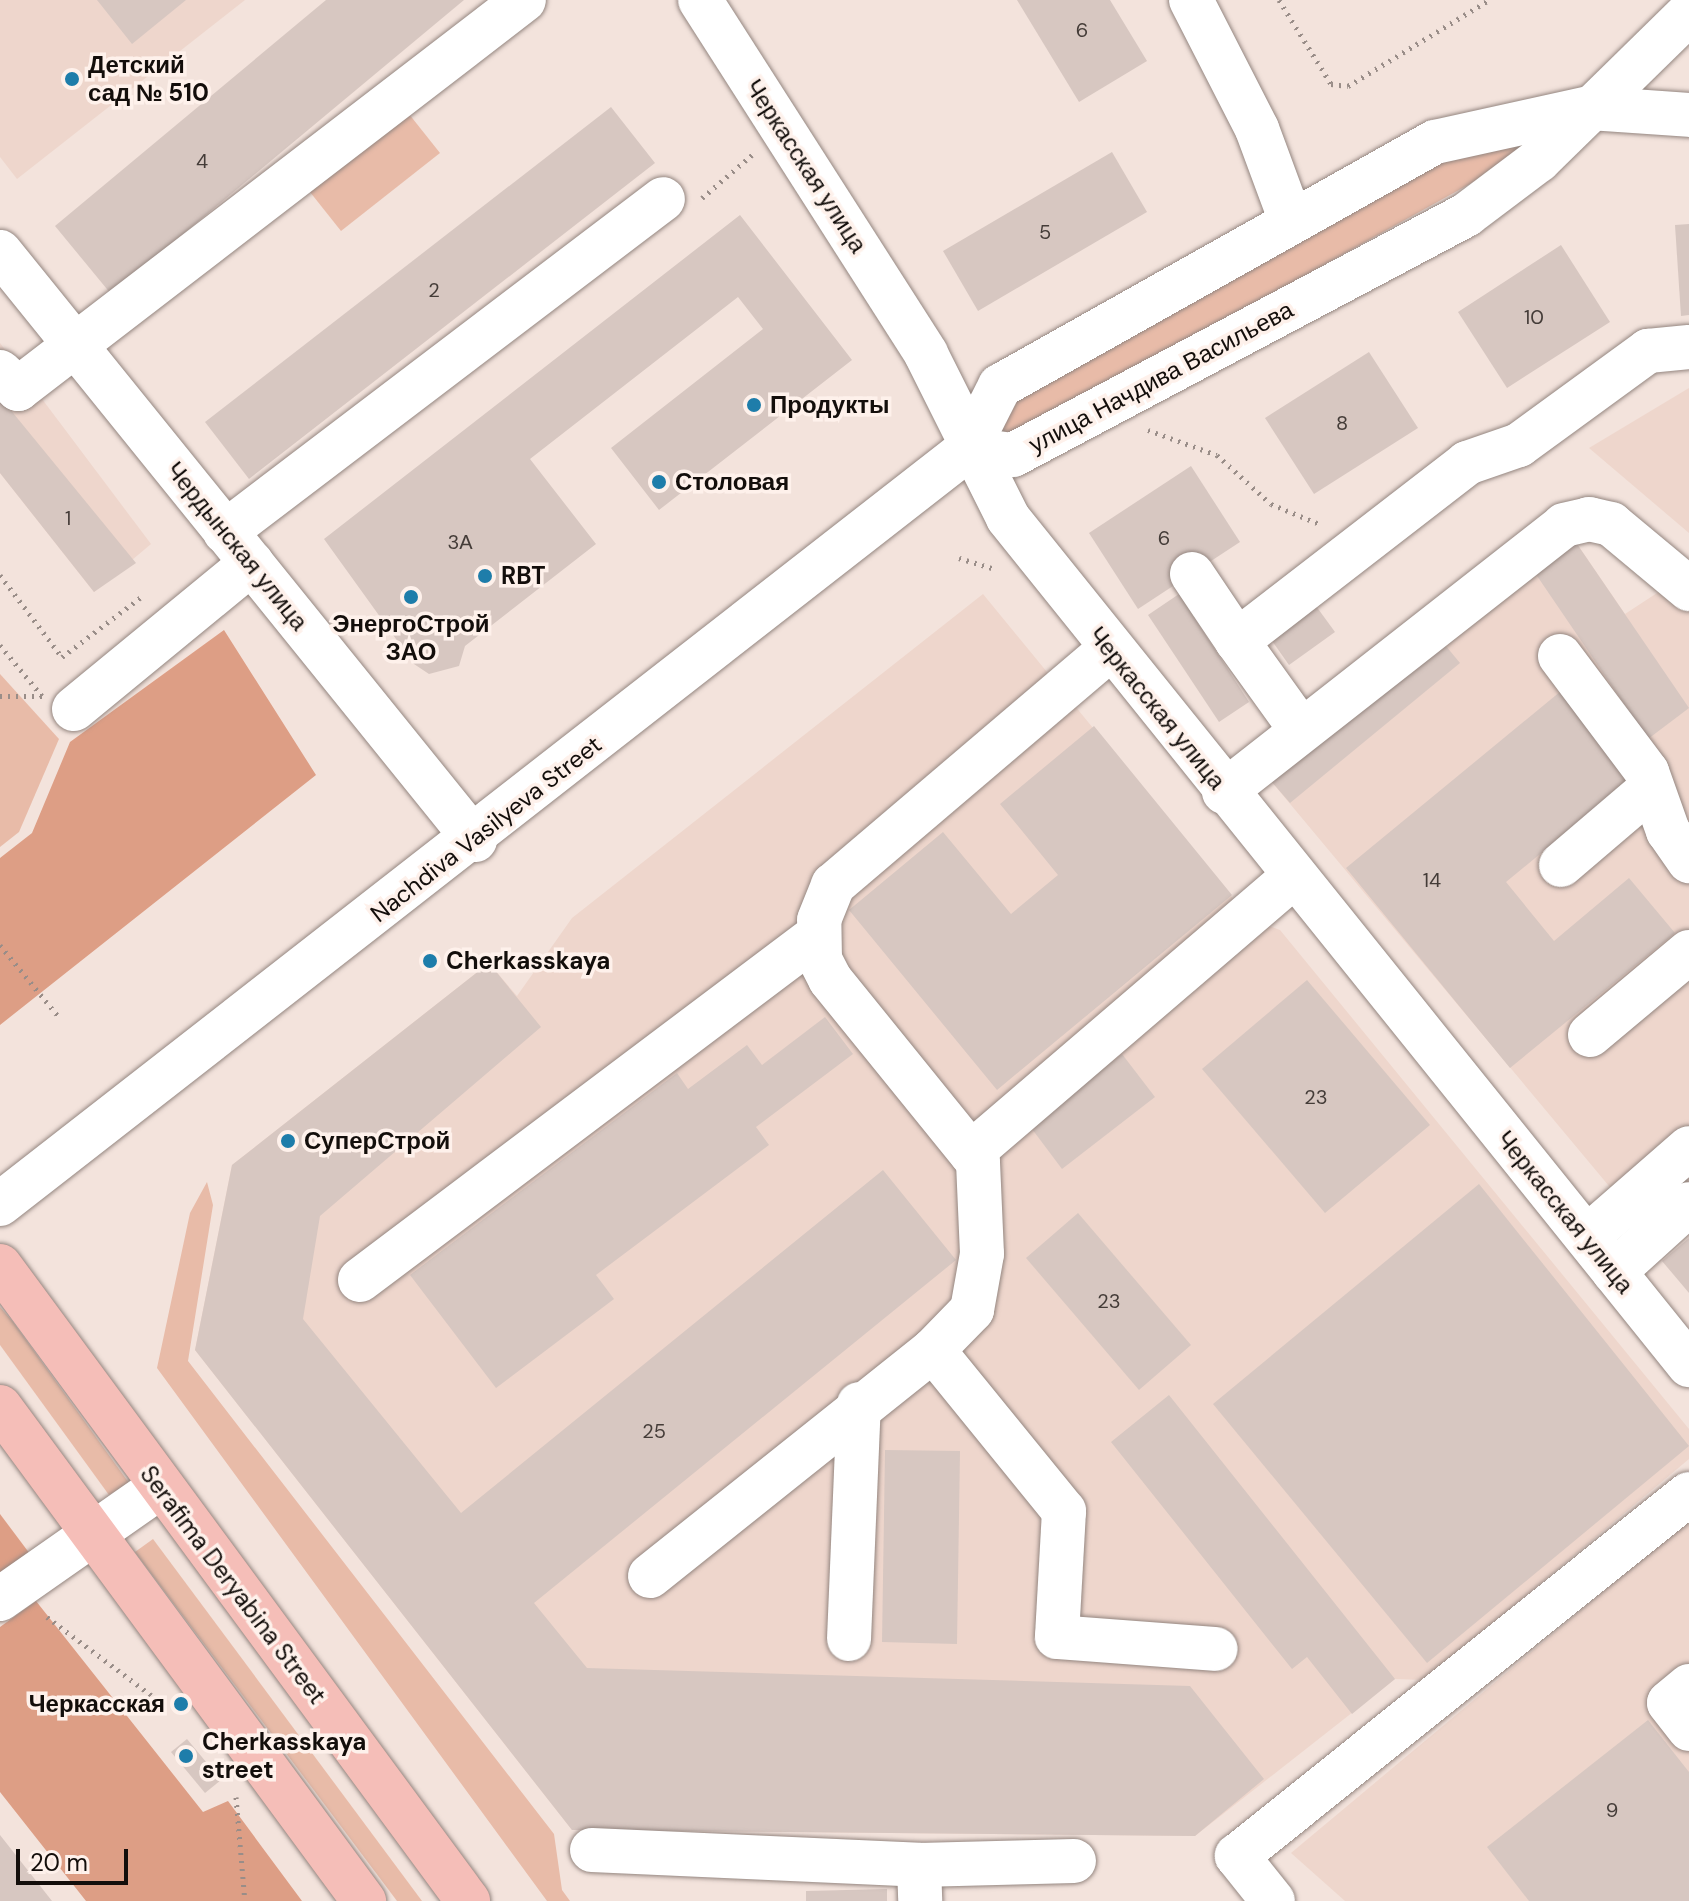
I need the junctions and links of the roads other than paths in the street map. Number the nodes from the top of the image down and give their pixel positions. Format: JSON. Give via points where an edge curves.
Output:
{"nodes":[{"id":1,"x":524,"y":0,"type":"edge"},
{"id":2,"x":700,"y":0,"type":"edge"},
{"id":3,"x":1191,"y":0,"type":"edge"},
{"id":4,"x":1689,"y":13,"type":"edge"},
{"id":5,"x":1590,"y":108,"type":"junction"},
{"id":6,"x":1689,"y":115,"type":"edge"},
{"id":7,"x":676,"y":204,"type":"road end"},
{"id":8,"x":1290,"y":218,"type":"junction"},
{"id":9,"x":0,"y":252,"type":"edge"},
{"id":10,"x":72,"y":342,"type":"junction"},
{"id":11,"x":1689,"y":347,"type":"edge"},
{"id":12,"x":0,"y":372,"type":"edge"},
{"id":13,"x":968,"y":449,"type":"junction"},
{"id":14,"x":239,"y":548,"type":"junction"},
{"id":15,"x":1192,"y":574,"type":"dead end"},
{"id":16,"x":1689,"y":589,"type":"edge"},
{"id":17,"x":1237,"y":641,"type":"junction"},
{"id":18,"x":1110,"y":649,"type":"junction"},
{"id":19,"x":1560,"y":656,"type":"dead end"},
{"id":20,"x":74,"y":709,"type":"dead end"},
{"id":21,"x":1301,"y":730,"type":"junction"},
{"id":22,"x":1650,"y":789,"type":"junction"},
{"id":23,"x":1224,"y":792,"type":"junction"},
{"id":24,"x":475,"y":840,"type":"junction"},
{"id":25,"x":1689,"y":861,"type":"edge"},
{"id":26,"x":1561,"y":865,"type":"dead end"},
{"id":27,"x":1293,"y":877,"type":"junction"},
{"id":28,"x":818,"y":935,"type":"junction"},
{"id":29,"x":1689,"y":952,"type":"edge"},
{"id":30,"x":1590,"y":1035,"type":"dead end"},
{"id":31,"x":1689,"y":1148,"type":"edge"},
{"id":32,"x":971,"y":1153,"type":"junction"},
{"id":33,"x":0,"y":1204,"type":"edge"},
{"id":34,"x":1689,"y":1204,"type":"edge"},
{"id":35,"x":1587,"y":1237,"type":"junction"},
{"id":36,"x":0,"y":1266,"type":"edge"},
{"id":37,"x":1614,"y":1272,"type":"junction"},
{"id":38,"x":360,"y":1280,"type":"dead end"},
{"id":39,"x":933,"y":1350,"type":"junction"},
{"id":40,"x":1689,"y":1365,"type":"edge"},
{"id":41,"x":859,"y":1404,"type":"junction"},
{"id":42,"x":0,"y":1407,"type":"edge"},
{"id":43,"x":160,"y":1487,"type":"junction"},
{"id":44,"x":1689,"y":1494,"type":"edge"},
{"id":45,"x":92,"y":1537,"type":"junction"},
{"id":46,"x":650,"y":1576,"type":"dead end"},
{"id":47,"x":20,"y":1605,"type":"edge"},
{"id":48,"x":849,"y":1639,"type":"dead end"},
{"id":49,"x":1216,"y":1649,"type":"dead end"},
{"id":50,"x":1689,"y":1686,"type":"edge"},
{"id":51,"x":1689,"y":1729,"type":"edge"},
{"id":52,"x":592,"y":1850,"type":"dead end"},
{"id":53,"x":1074,"y":1861,"type":"dead end"},
{"id":54,"x":919,"y":1883,"type":"edge"},
{"id":55,"x":364,"y":1901,"type":"edge"},
{"id":56,"x":468,"y":1901,"type":"edge"},
{"id":57,"x":1273,"y":1901,"type":"edge"}],
"edges":[{"from":1,"to":10,"type":"street","via":[[111,322]]},
{"from":2,"to":13,"type":"street","name":"Черкасская улица","via":[[926,354]]},
{"from":3,"to":8,"type":"street","via":[[1257,129]]},
{"from":4,"to":5,"type":"street","name":"улица Начдива Васильева"},
{"from":5,"to":6,"type":"street"},
{"from":5,"to":8,"type":"street","via":[[1435,142]]},
{"from":5,"to":13,"type":"street","name":"улица Начдива Васильева","via":[[1539,160],[1466,215],[1013,455]]},
{"from":7,"to":14,"type":"street"},
{"from":8,"to":13,"type":"street","via":[[1000,386]]},
{"from":9,"to":10,"type":"street","name":"Чердынская улица"},
{"from":10,"to":12,"type":"street","via":[[18,389]]},
{"from":10,"to":14,"type":"street","name":"Чердынская улица"},
{"from":11,"to":17,"type":"street","via":[[1648,351],[1519,445],[1467,463]]},
{"from":13,"to":18,"type":"street","name":"Черкасская улица","via":[[1008,518]]},
{"from":13,"to":24,"type":"street","name":"Nachdiva Vasilyeva Street"},
{"from":14,"to":20,"type":"street"},
{"from":14,"to":24,"type":"street","name":"Чердынская улица"},
{"from":15,"to":17,"type":"street"},
{"from":16,"to":21,"type":"street","via":[[1611,524],[1589,519],[1564,525]]},
{"from":17,"to":21,"type":"street"},
{"from":18,"to":23,"type":"street","name":"Черкасская улица"},
{"from":18,"to":28,"type":"street","via":[[833,885]]},
{"from":19,"to":22,"type":"street","via":[[1647,772]]},
{"from":21,"to":23,"type":"street"},
{"from":22,"to":25,"type":"street"},
{"from":22,"to":26,"type":"street"},
{"from":23,"to":27,"type":"street","name":"Черкасская улица"},
{"from":24,"to":33,"type":"street","name":"Nachdiva Vasilyeva Street"},
{"from":27,"to":32,"type":"street"},
{"from":27,"to":35,"type":"street","name":"Черкасская улица"},
{"from":28,"to":32,"type":"street","via":[[830,979]]},
{"from":28,"to":38,"type":"street"},
{"from":29,"to":30,"type":"street"},
{"from":31,"to":35,"type":"street"},
{"from":32,"to":39,"type":"street","via":[[978,1162],[982,1254],[972,1310]]},
{"from":34,"to":37,"type":"street"},
{"from":35,"to":37,"type":"street","name":"Черкасская улица"},
{"from":36,"to":43,"type":"main road","name":"Serafima Deryabina Street"},
{"from":37,"to":40,"type":"street","name":"Черкасская улица"},
{"from":39,"to":41,"type":"street"},
{"from":39,"to":49,"type":"street","via":[[1064,1511],[1057,1637]]},
{"from":41,"to":46,"type":"street"},
{"from":41,"to":48,"type":"street"},
{"from":42,"to":45,"type":"main road"},
{"from":43,"to":45,"type":"street"},
{"from":43,"to":56,"type":"main road","name":"Serafima Deryabina Street"},
{"from":44,"to":57,"type":"street","via":[[1237,1856]]},
{"from":45,"to":47,"type":"street"},
{"from":45,"to":55,"type":"main road"},
{"from":50,"to":51,"type":"street","via":[[1669,1703]]},
{"from":52,"to":54,"type":"street"},
{"from":53,"to":54,"type":"street"}]}
